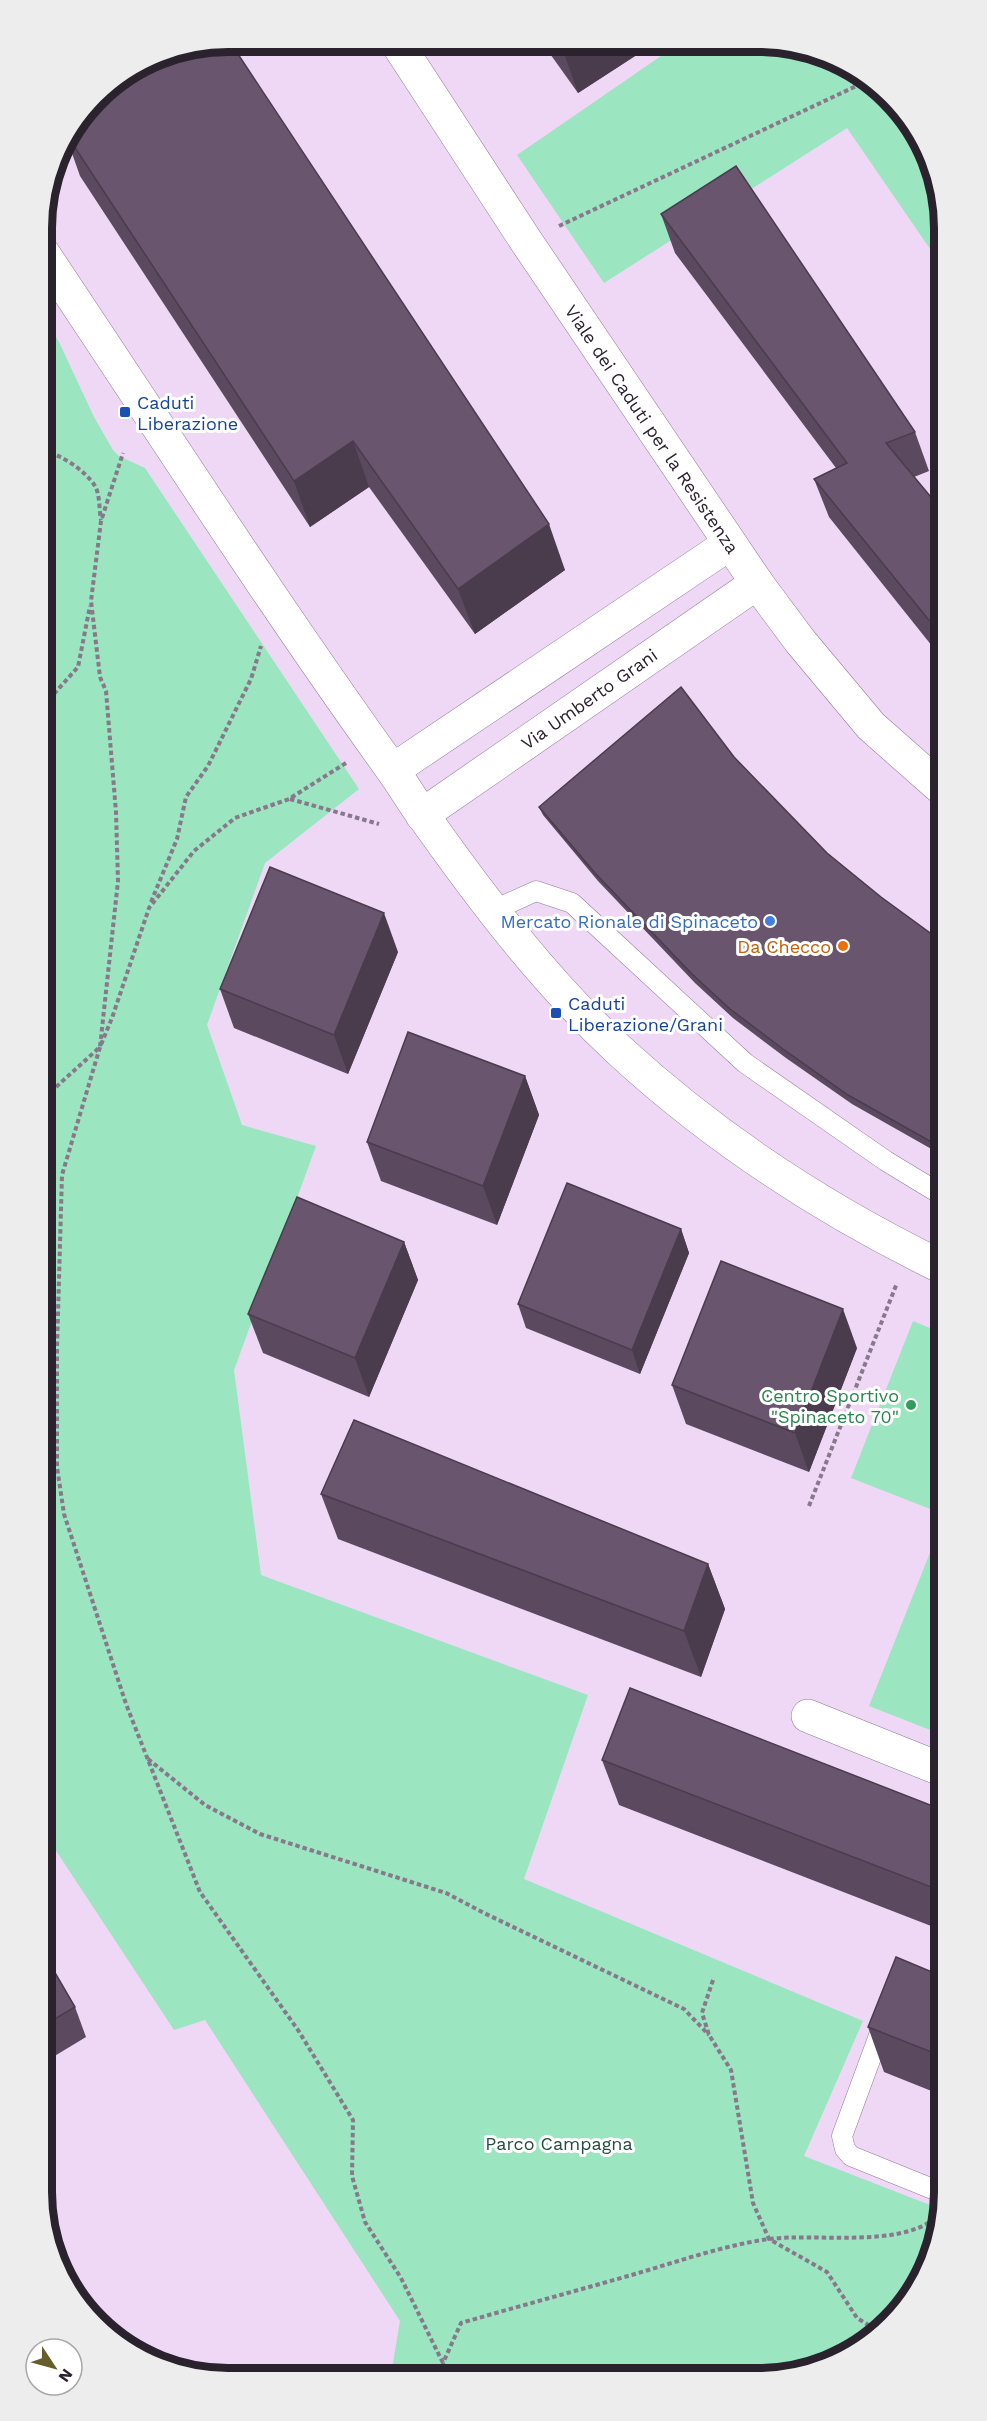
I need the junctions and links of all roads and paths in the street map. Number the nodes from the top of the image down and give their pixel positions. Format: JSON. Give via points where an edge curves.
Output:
{"nodes":[{"id":1,"x":404,"y":53,"type":"edge"},
{"id":2,"x":859,"y":85,"type":"edge"},
{"id":3,"x":526,"y":241,"type":"junction"},
{"id":4,"x":53,"y":268,"type":"edge"},
{"id":5,"x":123,"y":453,"type":"dead end"},
{"id":6,"x":53,"y":454,"type":"edge"},
{"id":7,"x":101,"y":521,"type":"junction"},
{"id":8,"x":729,"y":544,"type":"junction"},
{"id":9,"x":757,"y":583,"type":"junction"},
{"id":10,"x":91,"y":601,"type":"junction"},
{"id":11,"x":261,"y":645,"type":"dead end"},
{"id":12,"x":53,"y":695,"type":"edge"},
{"id":13,"x":347,"y":762,"type":"dead end"},
{"id":14,"x":393,"y":770,"type":"junction"},
{"id":15,"x":934,"y":783,"type":"edge"},
{"id":16,"x":289,"y":799,"type":"junction"},
{"id":17,"x":422,"y":814,"type":"junction"},
{"id":18,"x":379,"y":824,"type":"dead end"},
{"id":19,"x":149,"y":908,"type":"junction"},
{"id":20,"x":494,"y":910,"type":"junction"},
{"id":21,"x":100,"y":1047,"type":"junction"},
{"id":22,"x":53,"y":1089,"type":"edge"},
{"id":23,"x":934,"y":1190,"type":"edge"},
{"id":24,"x":909,"y":1251,"type":"junction"},
{"id":25,"x":934,"y":1263,"type":"edge"},
{"id":26,"x":53,"y":1464,"type":"edge"},
{"id":27,"x":57,"y":1467,"type":"junction"},
{"id":28,"x":809,"y":1506,"type":"dead end"},
{"id":29,"x":808,"y":1716,"type":"dead end"},
{"id":30,"x":147,"y":1758,"type":"junction"},
{"id":31,"x":934,"y":1766,"type":"edge"},
{"id":32,"x":713,"y":1980,"type":"dead end"},
{"id":33,"x":892,"y":2000,"type":"edge"},
{"id":34,"x":709,"y":2035,"type":"junction"},
{"id":35,"x":934,"y":2190,"type":"edge"},
{"id":36,"x":932,"y":2220,"type":"edge"},
{"id":37,"x":769,"y":2239,"type":"junction"},
{"id":38,"x":872,"y":2327,"type":"edge"},
{"id":39,"x":443,"y":2363,"type":"junction"},
{"id":40,"x":444,"y":2368,"type":"edge"}],
"edges":[{"from":1,"to":3,"type":"street","name":"Viale dei Caduti per la Resistenza"},
{"from":2,"to":3,"type":"path"},
{"from":3,"to":8,"type":"street","name":"Viale dei Caduti per la Resistenza"},
{"from":4,"to":14,"type":"street"},
{"from":5,"to":7,"type":"path"},
{"from":6,"to":7,"type":"path","via":[[96,487]]},
{"from":7,"to":10,"type":"path"},
{"from":8,"to":9,"type":"street","name":"Viale dei Caduti per la Resistenza"},
{"from":8,"to":14,"type":"street"},
{"from":9,"to":15,"type":"street","name":"Viale dei Caduti per la Resistenza","via":[[871,726]]},
{"from":9,"to":17,"type":"street","name":"Via Umberto Grani"},
{"from":10,"to":12,"type":"path","via":[[78,667]]},
{"from":10,"to":21,"type":"path","via":[[100,676],[106,691],[118,881]]},
{"from":11,"to":19,"type":"path","via":[[251,679],[208,766],[186,797],[177,839]]},
{"from":13,"to":16,"type":"path"},
{"from":14,"to":17,"type":"street"},
{"from":16,"to":18,"type":"path"},
{"from":16,"to":19,"type":"path","via":[[235,818],[194,851]]},
{"from":17,"to":20,"type":"street"},
{"from":19,"to":21,"type":"path"},
{"from":20,"to":23,"type":"lane","via":[[536,891],[572,903],[745,1063]]},
{"from":20,"to":24,"type":"street","via":[[551,982],[678,1102],[800,1189]]},
{"from":21,"to":22,"type":"path"},
{"from":21,"to":27,"type":"path","via":[[62,1175]]},
{"from":24,"to":25,"type":"street"},
{"from":24,"to":28,"type":"path"},
{"from":26,"to":27,"type":"path"},
{"from":27,"to":30,"type":"path","via":[[64,1514]]},
{"from":29,"to":31,"type":"street"},
{"from":30,"to":34,"type":"path","via":[[205,1805],[260,1834],[446,1893],[684,2009]]},
{"from":30,"to":39,"type":"path","via":[[200,1892],[298,2030],[353,2120],[352,2176],[365,2222],[401,2278]]},
{"from":32,"to":34,"type":"path","via":[[702,2013]]},
{"from":33,"to":35,"type":"lane","via":[[842,2136],[851,2156]]},
{"from":34,"to":37,"type":"path","via":[[731,2070],[753,2203]]},
{"from":36,"to":37,"type":"path","via":[[906,2232],[873,2236]]},
{"from":37,"to":38,"type":"path","via":[[827,2272],[857,2318]]},
{"from":37,"to":39,"type":"path","via":[[695,2255],[460,2323]]},
{"from":39,"to":40,"type":"path"}]}
